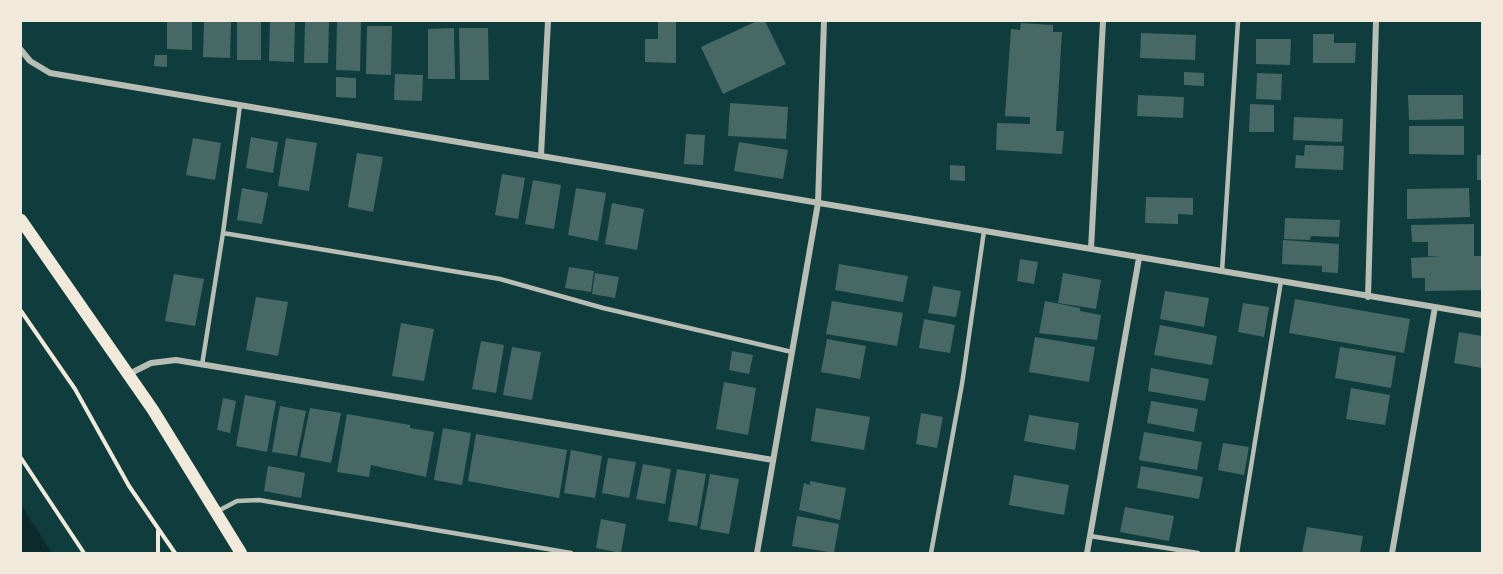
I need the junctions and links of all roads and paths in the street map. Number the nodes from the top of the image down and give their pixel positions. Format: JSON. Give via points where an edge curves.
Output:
{"nodes":[{"id":1,"x":548,"y":21,"type":"edge"},
{"id":2,"x":824,"y":21,"type":"edge"},
{"id":3,"x":1102,"y":21,"type":"edge"},
{"id":4,"x":1238,"y":21,"type":"edge"},
{"id":5,"x":1376,"y":21,"type":"edge"},
{"id":6,"x":21,"y":50,"type":"edge"},
{"id":7,"x":240,"y":105,"type":"junction"},
{"id":8,"x":541,"y":155,"type":"junction"},
{"id":9,"x":818,"y":203,"type":"junction"},
{"id":10,"x":21,"y":220,"type":"edge"},
{"id":11,"x":984,"y":231,"type":"junction"},
{"id":12,"x":223,"y":233,"type":"junction"},
{"id":13,"x":1091,"y":249,"type":"junction"},
{"id":14,"x":1139,"y":258,"type":"junction"},
{"id":15,"x":1222,"y":271,"type":"junction"},
{"id":16,"x":1281,"y":281,"type":"junction"},
{"id":17,"x":1368,"y":297,"type":"junction"},
{"id":18,"x":1435,"y":308,"type":"junction"},
{"id":19,"x":21,"y":311,"type":"edge"},
{"id":20,"x":1482,"y":315,"type":"edge"},
{"id":21,"x":792,"y":352,"type":"junction"},
{"id":22,"x":202,"y":364,"type":"junction"},
{"id":23,"x":129,"y":374,"type":"junction"},
{"id":24,"x":21,"y":458,"type":"edge"},
{"id":25,"x":773,"y":460,"type":"junction"},
{"id":26,"x":216,"y":512,"type":"junction"},
{"id":27,"x":158,"y":527,"type":"junction"},
{"id":28,"x":1090,"y":536,"type":"junction"},
{"id":29,"x":84,"y":553,"type":"edge"},
{"id":30,"x":158,"y":553,"type":"edge"},
{"id":31,"x":175,"y":553,"type":"edge"},
{"id":32,"x":240,"y":553,"type":"edge"},
{"id":33,"x":571,"y":553,"type":"edge"},
{"id":34,"x":757,"y":553,"type":"edge"},
{"id":35,"x":931,"y":553,"type":"edge"},
{"id":36,"x":1087,"y":553,"type":"edge"},
{"id":37,"x":1198,"y":553,"type":"edge"},
{"id":38,"x":1237,"y":553,"type":"edge"},
{"id":39,"x":1392,"y":553,"type":"edge"}],
"edges":[{"from":1,"to":8,"type":"street"},
{"from":2,"to":9,"type":"street"},
{"from":3,"to":13,"type":"street"},
{"from":4,"to":15,"type":"lane"},
{"from":5,"to":17,"type":"street"},
{"from":6,"to":7,"type":"street","via":[[43,70]]},
{"from":7,"to":8,"type":"street"},
{"from":7,"to":12,"type":"lane"},
{"from":8,"to":9,"type":"street"},
{"from":9,"to":11,"type":"street"},
{"from":9,"to":21,"type":"street"},
{"from":10,"to":23,"type":"main road"},
{"from":11,"to":13,"type":"street"},
{"from":11,"to":35,"type":"lane","via":[[962,384]]},
{"from":12,"to":21,"type":"lane","via":[[500,279],[603,308]]},
{"from":12,"to":22,"type":"lane"},
{"from":13,"to":14,"type":"street"},
{"from":14,"to":15,"type":"street"},
{"from":14,"to":28,"type":"street"},
{"from":15,"to":16,"type":"street"},
{"from":16,"to":17,"type":"street"},
{"from":16,"to":38,"type":"lane"},
{"from":17,"to":18,"type":"street"},
{"from":18,"to":20,"type":"street"},
{"from":18,"to":39,"type":"street"},
{"from":19,"to":27,"type":"path","via":[[75,389],[129,486]]},
{"from":21,"to":25,"type":"street"},
{"from":22,"to":23,"type":"street","via":[[176,360],[151,363]]},
{"from":22,"to":25,"type":"street"},
{"from":23,"to":26,"type":"main road"},
{"from":24,"to":29,"type":"path"},
{"from":25,"to":34,"type":"street"},
{"from":26,"to":32,"type":"main road"},
{"from":26,"to":33,"type":"lane","via":[[237,501],[259,500]]},
{"from":27,"to":30,"type":"path"},
{"from":27,"to":31,"type":"path"},
{"from":28,"to":36,"type":"street"},
{"from":28,"to":37,"type":"lane"}]}
